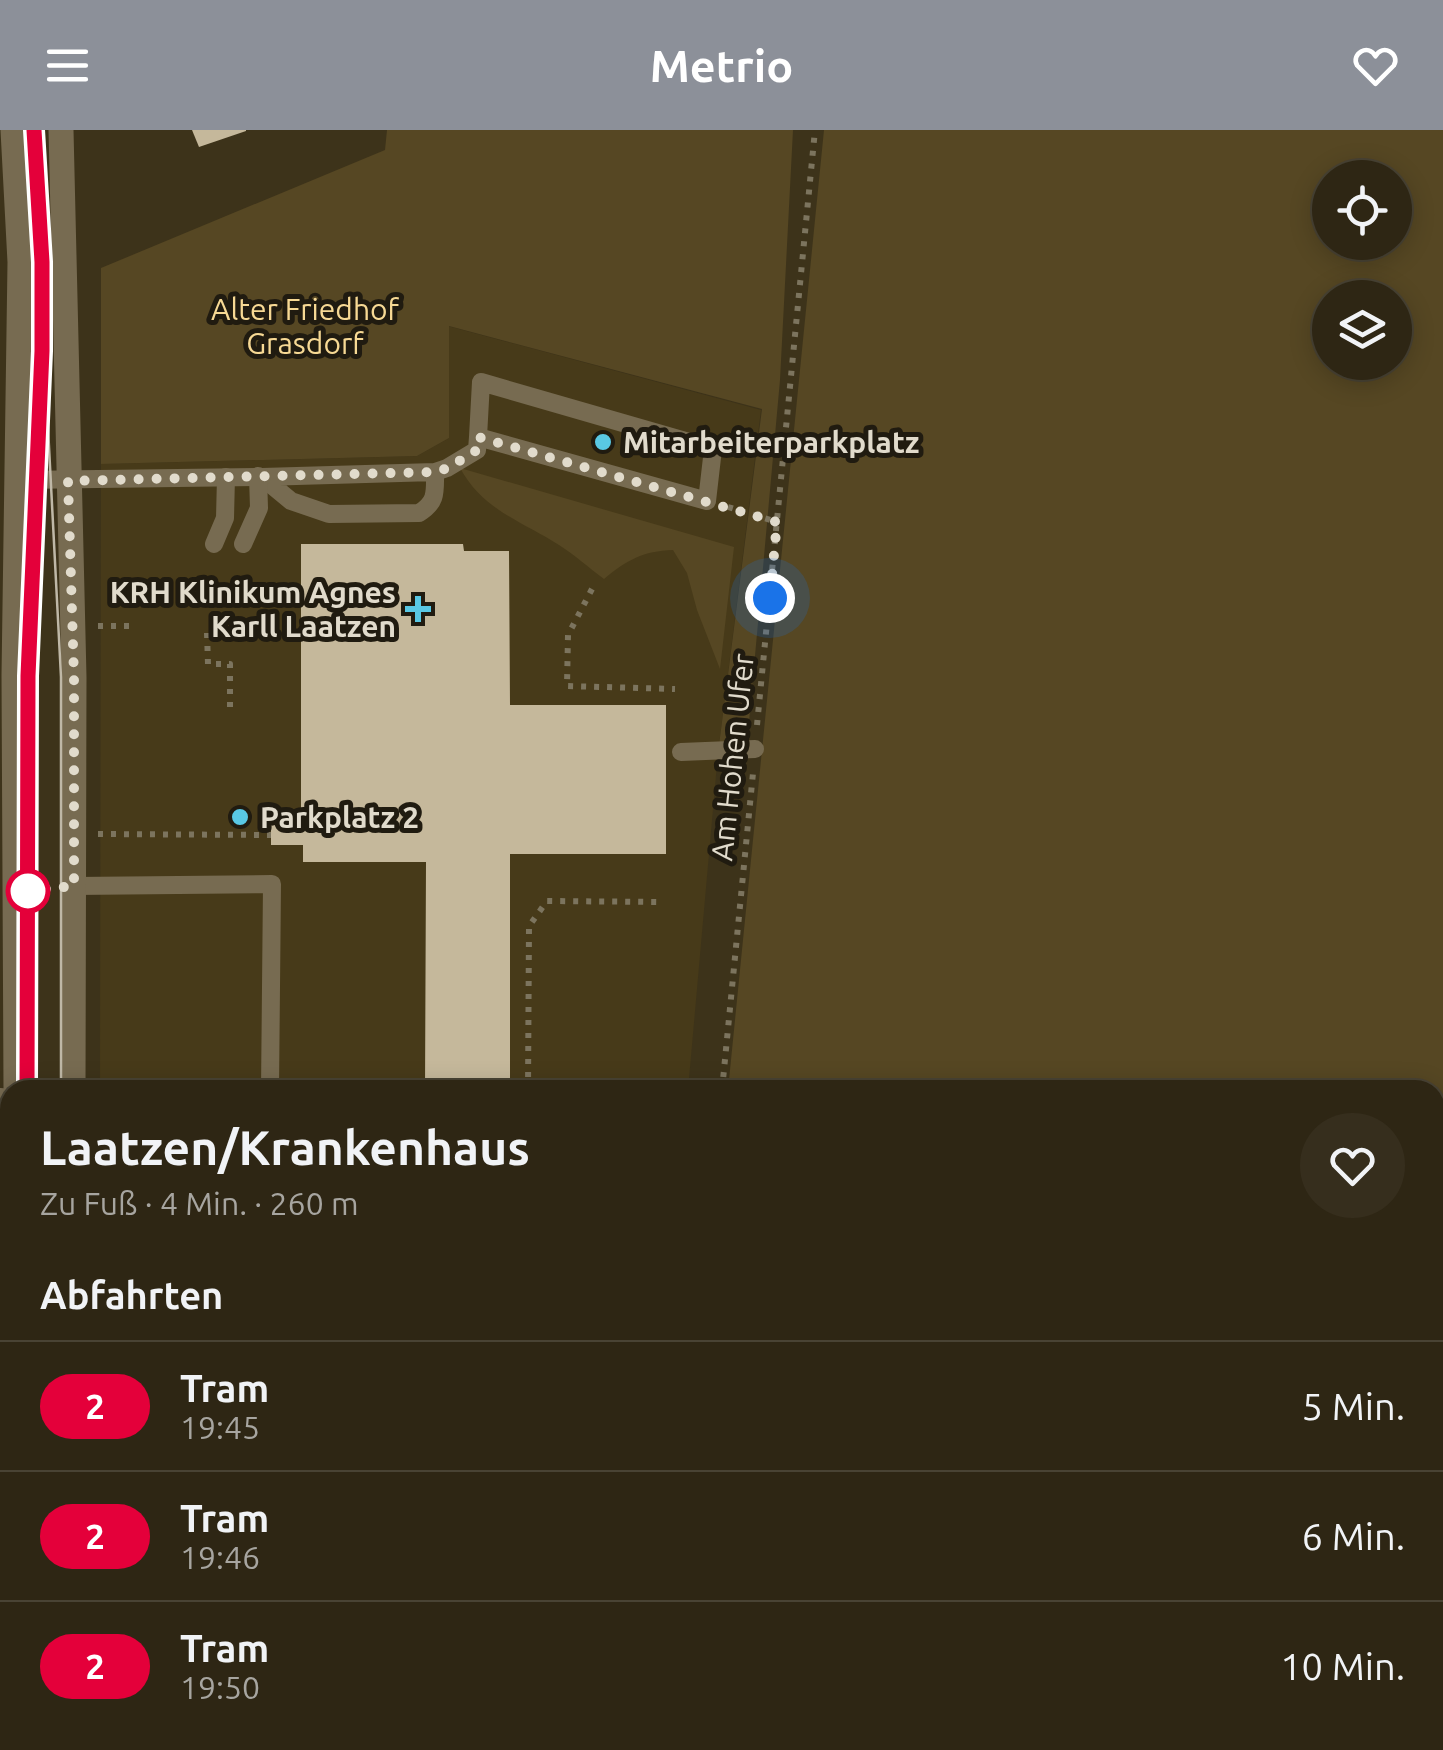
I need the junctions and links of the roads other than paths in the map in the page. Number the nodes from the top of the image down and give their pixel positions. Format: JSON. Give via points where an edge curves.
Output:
{"nodes":[{"id":1,"x":13,"y":130,"type":"edge"},
{"id":2,"x":60,"y":130,"type":"edge"},
{"id":3,"x":478,"y":437,"type":"junction"},
{"id":4,"x":435,"y":472,"type":"junction"},
{"id":5,"x":260,"y":476,"type":"junction"},
{"id":6,"x":226,"y":477,"type":"junction"},
{"id":7,"x":19,"y":480,"type":"junction"},
{"id":8,"x":68,"y":481,"type":"junction"},
{"id":9,"x":214,"y":544,"type":"dead end"},
{"id":10,"x":243,"y":544,"type":"dead end"},
{"id":11,"x":755,"y":750,"type":"road end"},
{"id":12,"x":681,"y":752,"type":"dead end"},
{"id":13,"x":74,"y":886,"type":"junction"},
{"id":14,"x":8,"y":991,"type":"edge"},
{"id":15,"x":15,"y":1080,"type":"edge"},
{"id":16,"x":73,"y":1080,"type":"edge"},
{"id":17,"x":270,"y":1080,"type":"edge"}],
"edges":[{"from":1,"to":7,"type":"street"},
{"from":2,"to":8,"type":"street"},
{"from":3,"to":3,"type":"lane","via":[[707,501],[713,449],[481,382]]},
{"from":3,"to":4,"type":"lane","via":[[477,450]]},
{"from":4,"to":5,"type":"lane"},
{"from":4,"to":5,"type":"lane","via":[[436,496],[419,513],[329,514],[291,502]]},
{"from":5,"to":6,"type":"lane"},
{"from":5,"to":10,"type":"lane","via":[[259,508]]},
{"from":6,"to":8,"type":"lane"},
{"from":6,"to":9,"type":"lane","via":[[226,518]]},
{"from":7,"to":8,"type":"lane"},
{"from":7,"to":14,"type":"street"},
{"from":8,"to":13,"type":"street"},
{"from":11,"to":12,"type":"lane"},
{"from":13,"to":16,"type":"street"},
{"from":13,"to":17,"type":"lane","via":[[272,884]]},
{"from":14,"to":15,"type":"street"}]}
